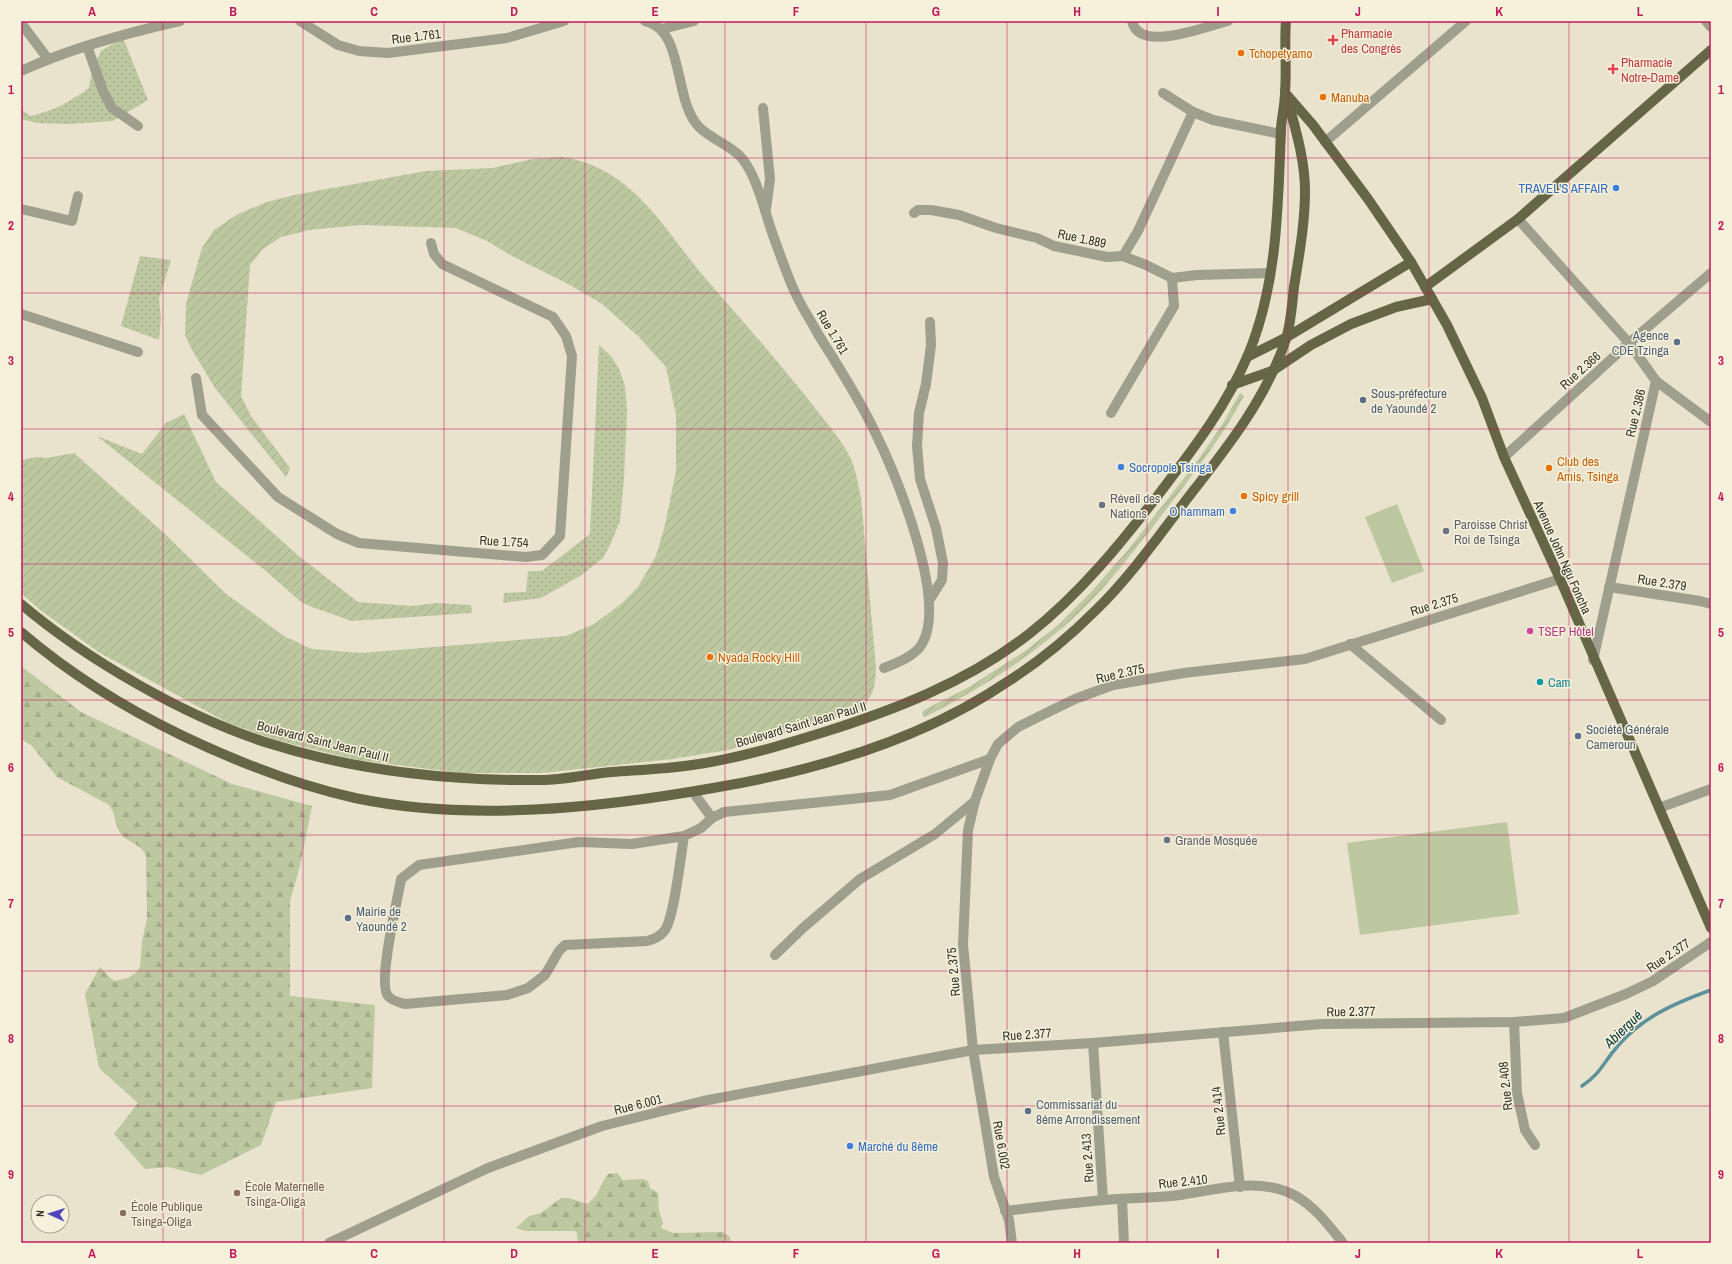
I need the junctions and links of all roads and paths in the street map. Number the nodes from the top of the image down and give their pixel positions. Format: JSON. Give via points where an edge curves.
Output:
{"nodes":[{"id":1,"x":180,"y":21,"type":"edge"},
{"id":2,"x":300,"y":21,"type":"edge"},
{"id":3,"x":564,"y":21,"type":"edge"},
{"id":4,"x":645,"y":21,"type":"edge"},
{"id":5,"x":694,"y":21,"type":"edge"},
{"id":6,"x":1132,"y":21,"type":"edge"},
{"id":7,"x":1228,"y":21,"type":"edge"},
{"id":8,"x":1286,"y":21,"type":"edge"},
{"id":9,"x":1466,"y":21,"type":"edge"},
{"id":10,"x":1706,"y":21,"type":"edge"},
{"id":11,"x":21,"y":23,"type":"edge"},
{"id":12,"x":1711,"y":27,"type":"edge"},
{"id":13,"x":662,"y":30,"type":"junction"},
{"id":14,"x":87,"y":46,"type":"junction"},
{"id":15,"x":1711,"y":50,"type":"edge"},
{"id":16,"x":48,"y":59,"type":"junction"},
{"id":17,"x":21,"y":71,"type":"edge"},
{"id":18,"x":1163,"y":93,"type":"dead end"},
{"id":19,"x":1285,"y":93,"type":"junction"},
{"id":20,"x":763,"y":108,"type":"dead end"},
{"id":21,"x":1193,"y":112,"type":"junction"},
{"id":22,"x":138,"y":126,"type":"dead end"},
{"id":23,"x":1281,"y":134,"type":"junction"},
{"id":24,"x":1325,"y":142,"type":"junction"},
{"id":25,"x":78,"y":196,"type":"dead end"},
{"id":26,"x":21,"y":210,"type":"edge"},
{"id":27,"x":766,"y":212,"type":"junction"},
{"id":28,"x":914,"y":213,"type":"dead end"},
{"id":29,"x":1518,"y":219,"type":"junction"},
{"id":30,"x":431,"y":243,"type":"dead end"},
{"id":31,"x":1123,"y":256,"type":"junction"},
{"id":32,"x":1411,"y":262,"type":"junction"},
{"id":33,"x":1270,"y":273,"type":"junction"},
{"id":34,"x":1711,"y":273,"type":"edge"},
{"id":35,"x":1172,"y":278,"type":"junction"},
{"id":36,"x":1425,"y":286,"type":"junction"},
{"id":37,"x":1432,"y":299,"type":"junction"},
{"id":38,"x":21,"y":314,"type":"edge"},
{"id":39,"x":930,"y":322,"type":"dead end"},
{"id":40,"x":1287,"y":337,"type":"junction"},
{"id":41,"x":1629,"y":344,"type":"junction"},
{"id":42,"x":138,"y":352,"type":"dead end"},
{"id":43,"x":1247,"y":358,"type":"junction"},
{"id":44,"x":1272,"y":371,"type":"junction"},
{"id":45,"x":196,"y":378,"type":"dead end"},
{"id":46,"x":1656,"y":381,"type":"junction"},
{"id":47,"x":1232,"y":385,"type":"junction"},
{"id":48,"x":1111,"y":412,"type":"dead end"},
{"id":49,"x":1711,"y":422,"type":"edge"},
{"id":50,"x":1504,"y":457,"type":"junction"},
{"id":51,"x":1560,"y":579,"type":"junction"},
{"id":52,"x":1609,"y":587,"type":"junction"},
{"id":53,"x":930,"y":600,"type":"junction"},
{"id":54,"x":21,"y":604,"type":"edge"},
{"id":55,"x":1711,"y":604,"type":"edge"},
{"id":56,"x":21,"y":632,"type":"edge"},
{"id":57,"x":1350,"y":644,"type":"junction"},
{"id":58,"x":1593,"y":660,"type":"junction"},
{"id":59,"x":884,"y":668,"type":"dead end"},
{"id":60,"x":1441,"y":720,"type":"dead end"},
{"id":61,"x":990,"y":759,"type":"junction"},
{"id":62,"x":1711,"y":789,"type":"edge"},
{"id":63,"x":693,"y":792,"type":"junction"},
{"id":64,"x":975,"y":801,"type":"junction"},
{"id":65,"x":1659,"y":808,"type":"junction"},
{"id":66,"x":712,"y":818,"type":"junction"},
{"id":67,"x":684,"y":836,"type":"junction"},
{"id":68,"x":1711,"y":928,"type":"edge"},
{"id":69,"x":1711,"y":942,"type":"edge"},
{"id":70,"x":775,"y":955,"type":"dead end"},
{"id":71,"x":1514,"y":1022,"type":"junction"},
{"id":72,"x":1223,"y":1032,"type":"junction"},
{"id":73,"x":1093,"y":1043,"type":"junction"},
{"id":74,"x":973,"y":1050,"type":"junction"},
{"id":75,"x":1534,"y":1145,"type":"dead end"},
{"id":76,"x":1240,"y":1187,"type":"junction"},
{"id":77,"x":1122,"y":1199,"type":"junction"},
{"id":78,"x":1103,"y":1200,"type":"junction"},
{"id":79,"x":1005,"y":1211,"type":"junction"},
{"id":80,"x":329,"y":1243,"type":"edge"},
{"id":81,"x":1012,"y":1243,"type":"edge"},
{"id":82,"x":1124,"y":1243,"type":"edge"},
{"id":83,"x":1343,"y":1243,"type":"edge"}],
"edges":[{"from":1,"to":14,"type":"street"},
{"from":2,"to":3,"type":"street","name":"Rue 1.761","via":[[338,45],[388,53],[506,38]]},
{"from":4,"to":13,"type":"street"},
{"from":5,"to":13,"type":"street"},
{"from":6,"to":7,"type":"street","via":[[1134,29],[1141,35],[1156,37],[1188,34]]},
{"from":8,"to":19,"type":"main road"},
{"from":9,"to":24,"type":"street"},
{"from":10,"to":12,"type":"street"},
{"from":11,"to":16,"type":"street"},
{"from":13,"to":27,"type":"street","name":"Rue 1.761","via":[[669,39],[692,119],[700,128],[739,156],[753,179]]},
{"from":14,"to":16,"type":"street"},
{"from":14,"to":22,"type":"street","via":[[102,92],[112,108]]},
{"from":15,"to":29,"type":"main road"},
{"from":16,"to":17,"type":"street"},
{"from":18,"to":21,"type":"street"},
{"from":19,"to":23,"type":"main road","name":"Boulevard Saint Jean Paul II"},
{"from":19,"to":24,"type":"main road","name":"Avenue John Ngu Foncha"},
{"from":19,"to":40,"type":"main road","via":[[1298,135],[1305,191]]},
{"from":20,"to":27,"type":"street","via":[[770,179]]},
{"from":21,"to":23,"type":"street","via":[[1233,125]]},
{"from":21,"to":31,"type":"street","via":[[1138,231]]},
{"from":23,"to":33,"type":"main road","name":"Boulevard Saint Jean Paul II","via":[[1278,217]]},
{"from":24,"to":32,"type":"main road","name":"Avenue John Ngu Foncha"},
{"from":25,"to":26,"type":"street","via":[[72,221]]},
{"from":27,"to":53,"type":"street","name":"Rue 1.761","via":[[793,288],[875,431],[925,566]]},
{"from":28,"to":31,"type":"street","name":"Rue 1.889","via":[[918,210],[931,210],[959,215],[996,228],[1037,238],[1054,246],[1107,257]]},
{"from":29,"to":36,"type":"main road"},
{"from":29,"to":41,"type":"street","name":"Rue 2.386"},
{"from":30,"to":45,"type":"street","name":"Rue 1.754","via":[[434,254],[442,264],[553,317],[566,336],[572,356],[560,536],[542,555],[526,557],[359,543],[337,534],[278,497],[202,415]]},
{"from":31,"to":35,"type":"street","name":"Rue 1.889"},
{"from":32,"to":36,"type":"main road","name":"Avenue John Ngu Foncha"},
{"from":32,"to":40,"type":"main road"},
{"from":33,"to":35,"type":"street"},
{"from":33,"to":43,"type":"main road","name":"Boulevard Saint Jean Paul II","via":[[1262,314]]},
{"from":34,"to":41,"type":"street","name":"Rue 2.366"},
{"from":35,"to":48,"type":"street","via":[[1174,306]]},
{"from":36,"to":37,"type":"main road","name":"Avenue John Ngu Foncha"},
{"from":37,"to":44,"type":"main road","via":[[1396,307],[1351,324],[1311,345]]},
{"from":37,"to":50,"type":"main road","name":"Avenue John Ngu Foncha","via":[[1469,370]]},
{"from":38,"to":42,"type":"street"},
{"from":39,"to":53,"type":"street","via":[[926,384],[919,413],[917,446],[920,479],[944,563],[942,580]]},
{"from":40,"to":43,"type":"main road"},
{"from":40,"to":44,"type":"main road"},
{"from":41,"to":46,"type":"street","name":"Rue 2.386"},
{"from":41,"to":50,"type":"street","name":"Rue 2.366"},
{"from":43,"to":47,"type":"main road","name":"Boulevard Saint Jean Paul II"},
{"from":44,"to":47,"type":"main road"},
{"from":44,"to":63,"type":"main road","via":[[1258,399],[1213,465],[1136,565],[1097,609],[1061,642],[1009,681],[960,710],[887,742],[766,779]]},
{"from":46,"to":49,"type":"street"},
{"from":46,"to":52,"type":"street","name":"Rue 2.386"},
{"from":47,"to":54,"type":"main road","name":"Boulevard Saint Jean Paul II","via":[[1194,449],[1110,555],[1061,607],[1027,636],[948,685],[895,709],[775,748],[712,762],[543,780],[469,779],[363,767],[269,743],[187,709],[133,682]]},
{"from":50,"to":51,"type":"main road","name":"Avenue John Ngu Foncha"},
{"from":51,"to":57,"type":"street","name":"Rue 2.375"},
{"from":51,"to":58,"type":"main road","name":"Avenue John Ngu Foncha"},
{"from":52,"to":55,"type":"street","name":"Rue 2.379"},
{"from":52,"to":58,"type":"street","name":"Rue 2.386"},
{"from":53,"to":59,"type":"street","name":"Rue 1.761","via":[[922,644],[899,663]]},
{"from":56,"to":63,"type":"main road","via":[[102,693],[163,726],[230,758],[306,786],[359,799],[446,809],[522,811]]},
{"from":57,"to":60,"type":"street"},
{"from":57,"to":61,"type":"street","name":"Rue 2.375","via":[[1305,659],[1184,673],[1113,685],[1074,699],[1018,727],[998,744]]},
{"from":58,"to":65,"type":"main road","name":"Avenue John Ngu Foncha"},
{"from":61,"to":64,"type":"street","name":"Rue 2.375"},
{"from":61,"to":66,"type":"street","via":[[890,795],[724,812]]},
{"from":62,"to":65,"type":"street"},
{"from":63,"to":66,"type":"street"},
{"from":64,"to":70,"type":"street","via":[[935,834],[860,879]]},
{"from":64,"to":74,"type":"street","name":"Rue 2.375","via":[[968,830],[963,944]]},
{"from":65,"to":68,"type":"main road","name":"Avenue John Ngu Foncha"},
{"from":66,"to":67,"type":"street","via":[[701,828]]},
{"from":67,"to":67,"type":"street","via":[[632,844],[579,842],[419,865],[401,879],[385,964],[385,986],[388,996],[405,1004],[507,995],[528,988],[545,974],[565,945],[647,941],[658,938],[666,930],[671,914]]},
{"from":69,"to":71,"type":"street","name":"Rue 2.377","via":[[1653,981],[1626,994],[1564,1018]]},
{"from":71,"to":72,"type":"street","name":"Rue 2.377","via":[[1351,1023]]},
{"from":71,"to":75,"type":"street","name":"Rue 2.408","via":[[1516,1093],[1524,1130]]},
{"from":72,"to":73,"type":"street","name":"Rue 2.377"},
{"from":72,"to":76,"type":"street","name":"Rue 2.414"},
{"from":73,"to":74,"type":"street","name":"Rue 2.377"},
{"from":73,"to":78,"type":"street","name":"Rue 2.413"},
{"from":74,"to":79,"type":"street","name":"Rue 6.002","via":[[994,1177]]},
{"from":74,"to":80,"type":"street","name":"Rue 6.001","via":[[703,1101],[602,1126],[488,1168]]},
{"from":76,"to":77,"type":"street","name":"Rue 2.410"},
{"from":76,"to":83,"type":"street","name":"Rue 2.410","via":[[1268,1186],[1286,1191],[1317,1212]]},
{"from":77,"to":78,"type":"street","name":"Rue 2.410"},
{"from":77,"to":82,"type":"street"},
{"from":78,"to":79,"type":"street","name":"Rue 2.410"},
{"from":79,"to":81,"type":"street","name":"Rue 6.002"}]}
